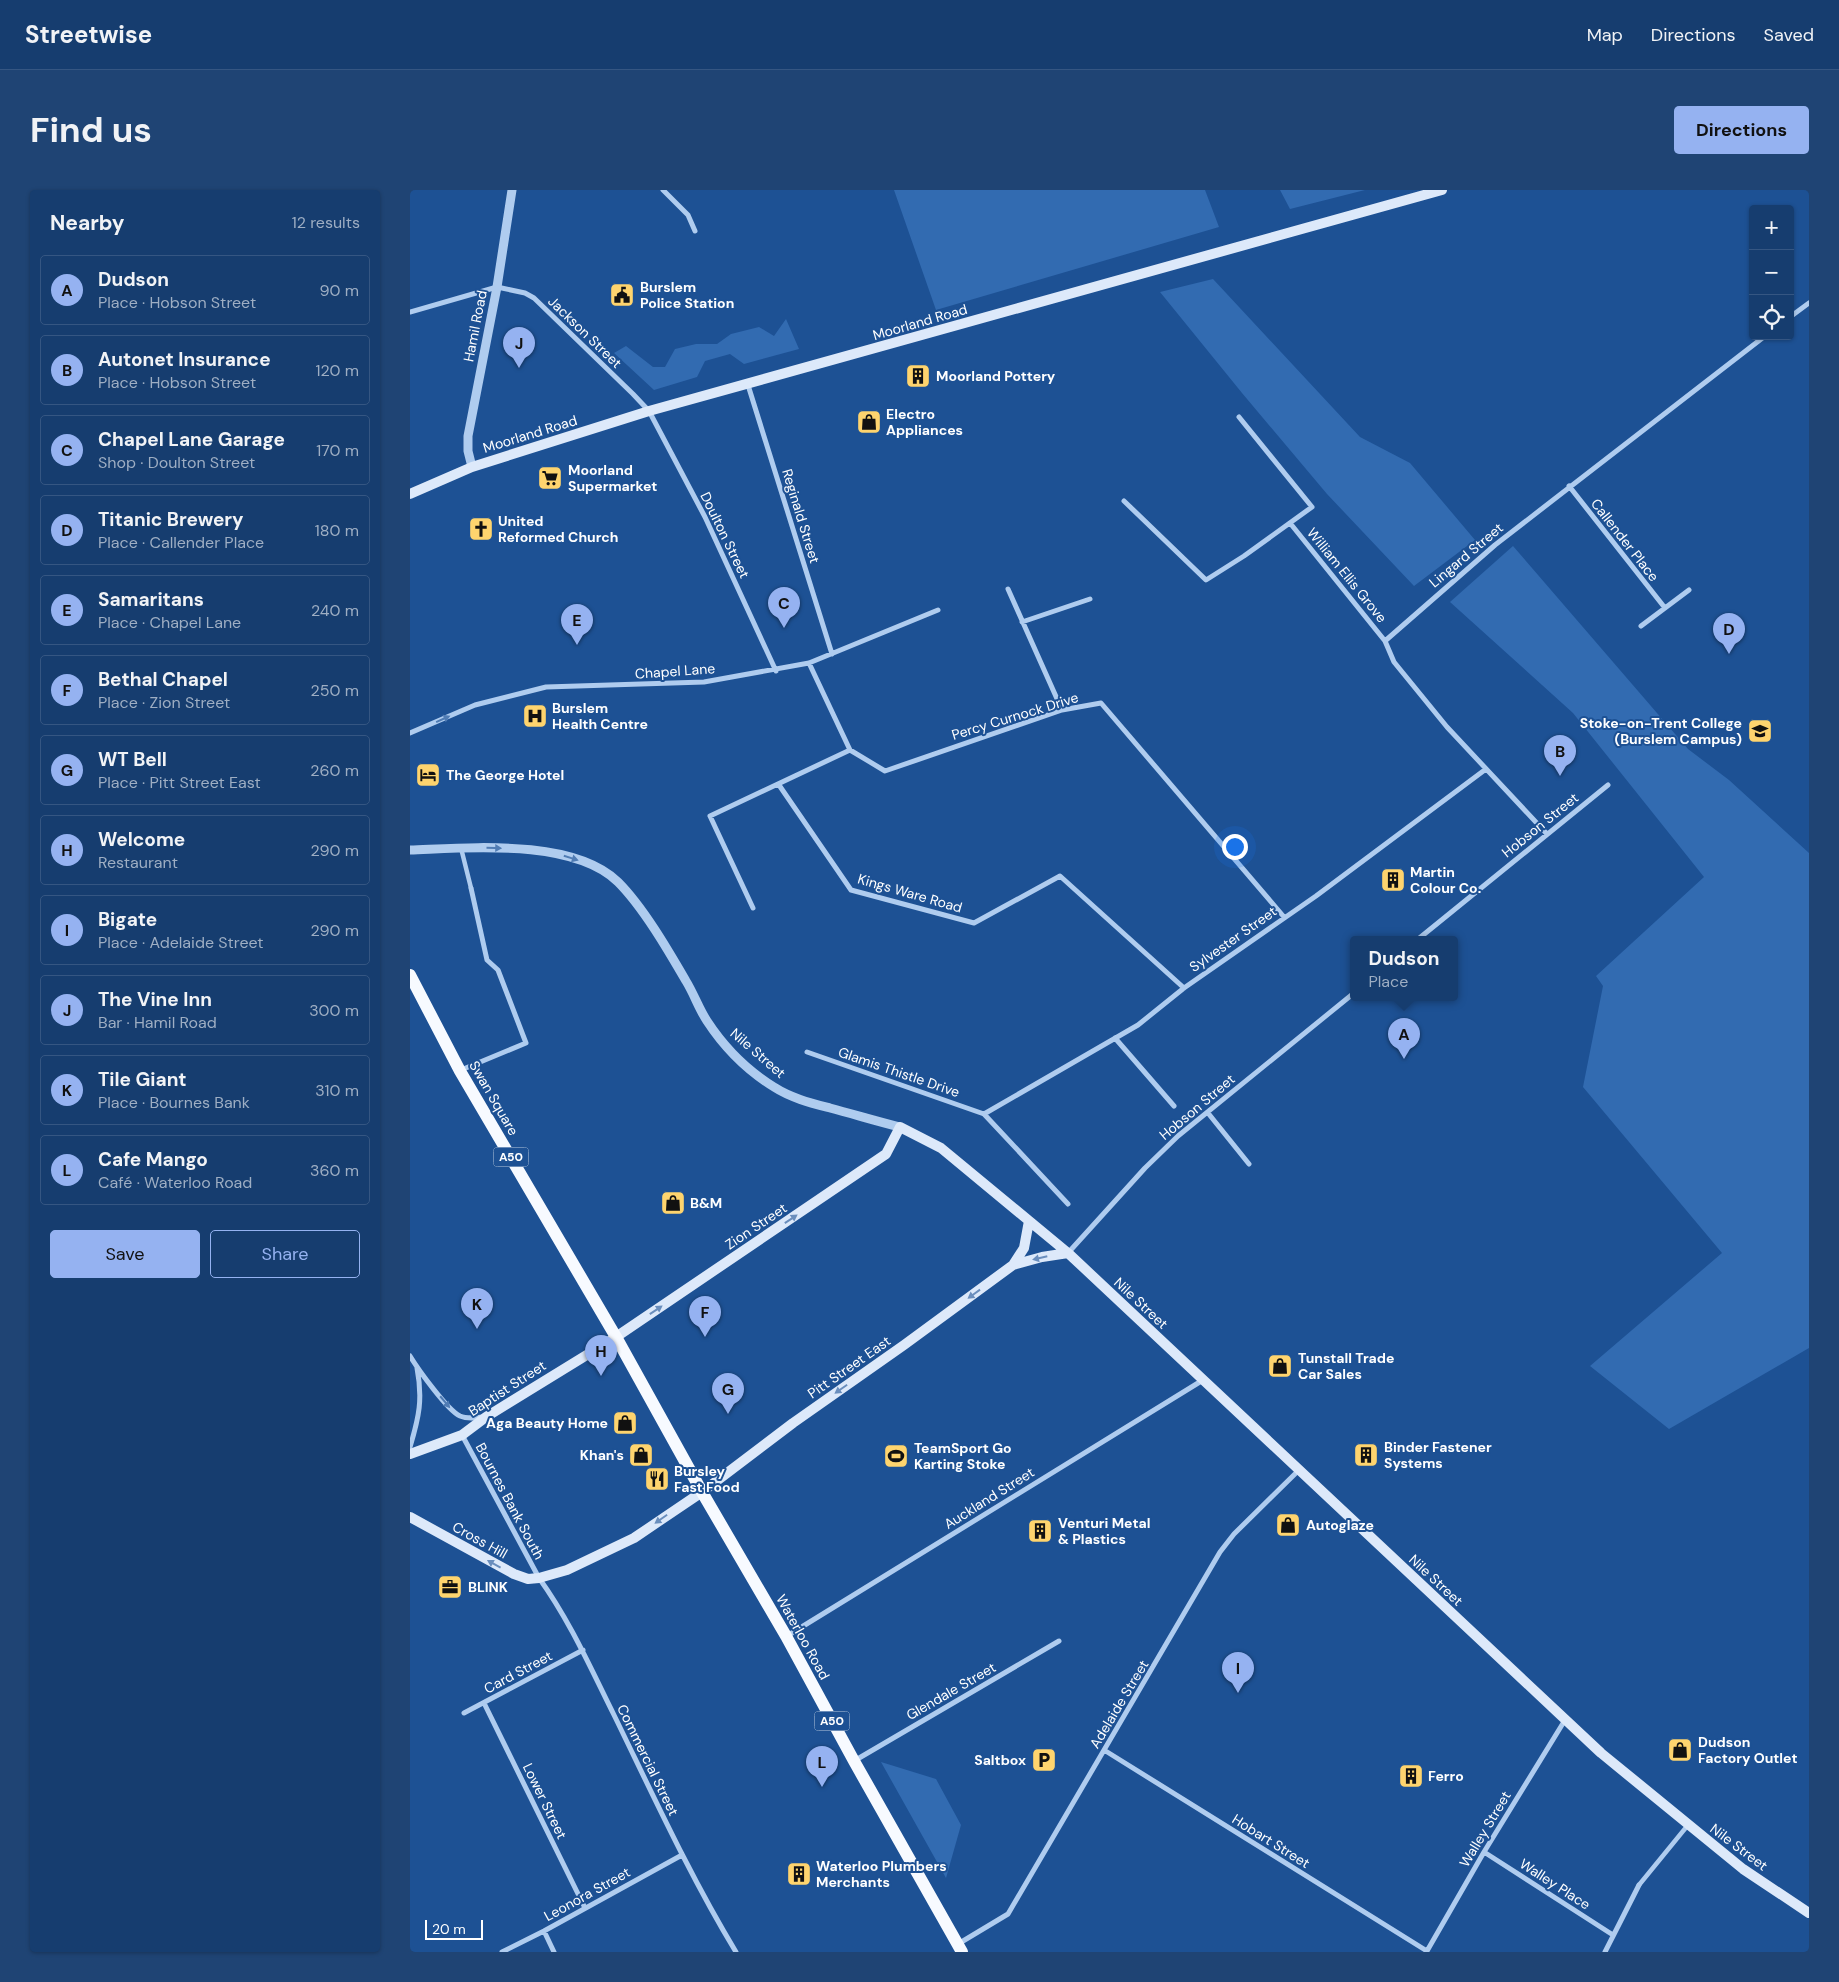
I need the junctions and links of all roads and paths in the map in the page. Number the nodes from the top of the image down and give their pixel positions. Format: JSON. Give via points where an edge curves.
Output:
{"nodes":[{"id":1,"x":512,"y":190,"type":"edge"},
{"id":2,"x":663,"y":190,"type":"edge"},
{"id":3,"x":1442,"y":190,"type":"edge"},
{"id":4,"x":695,"y":231,"type":"dead end"},
{"id":5,"x":497,"y":286,"type":"junction"},
{"id":6,"x":1809,"y":303,"type":"edge"},
{"id":7,"x":410,"y":312,"type":"edge"},
{"id":8,"x":1794,"y":314,"type":"edge"},
{"id":9,"x":1760,"y":340,"type":"edge"},
{"id":10,"x":748,"y":385,"type":"junction"},
{"id":11,"x":649,"y":411,"type":"junction"},
{"id":12,"x":1240,"y":417,"type":"dead end"},
{"id":13,"x":472,"y":467,"type":"junction"},
{"id":14,"x":1569,"y":486,"type":"junction"},
{"id":15,"x":410,"y":494,"type":"edge"},
{"id":16,"x":1124,"y":501,"type":"dead end"},
{"id":17,"x":1290,"y":522,"type":"junction"},
{"id":18,"x":1008,"y":589,"type":"dead end"},
{"id":19,"x":1688,"y":590,"type":"dead end"},
{"id":20,"x":1090,"y":599,"type":"dead end"},
{"id":21,"x":1665,"y":608,"type":"junction"},
{"id":22,"x":938,"y":610,"type":"dead end"},
{"id":23,"x":1022,"y":622,"type":"junction"},
{"id":24,"x":1640,"y":626,"type":"dead end"},
{"id":25,"x":1385,"y":641,"type":"junction"},
{"id":26,"x":832,"y":654,"type":"junction"},
{"id":27,"x":809,"y":664,"type":"junction"},
{"id":28,"x":776,"y":670,"type":"junction"},
{"id":29,"x":1062,"y":710,"type":"junction"},
{"id":30,"x":410,"y":733,"type":"edge"},
{"id":31,"x":850,"y":750,"type":"junction"},
{"id":32,"x":1486,"y":769,"type":"junction"},
{"id":33,"x":779,"y":785,"type":"junction"},
{"id":34,"x":1608,"y":785,"type":"dead end"},
{"id":35,"x":1547,"y":834,"type":"junction"},
{"id":36,"x":461,"y":848,"type":"junction"},
{"id":37,"x":410,"y":850,"type":"edge"},
{"id":38,"x":471,"y":888,"type":"joint"},
{"id":39,"x":753,"y":908,"type":"dead end"},
{"id":40,"x":1284,"y":917,"type":"junction"},
{"id":41,"x":1423,"y":936,"type":"edge"},
{"id":42,"x":410,"y":975,"type":"edge"},
{"id":43,"x":1184,"y":988,"type":"junction"},
{"id":44,"x":1350,"y":996,"type":"edge"},
{"id":45,"x":1116,"y":1038,"type":"junction"},
{"id":46,"x":807,"y":1052,"type":"dead end"},
{"id":47,"x":460,"y":1070,"type":"junction"},
{"id":48,"x":1174,"y":1106,"type":"dead end"},
{"id":49,"x":1208,"y":1113,"type":"junction"},
{"id":50,"x":984,"y":1114,"type":"junction"},
{"id":51,"x":900,"y":1127,"type":"junction"},
{"id":52,"x":1249,"y":1164,"type":"dead end"},
{"id":53,"x":1068,"y":1204,"type":"dead end"},
{"id":54,"x":1029,"y":1221,"type":"junction"},
{"id":55,"x":1068,"y":1253,"type":"junction"},
{"id":56,"x":1013,"y":1266,"type":"junction"},
{"id":57,"x":616,"y":1337,"type":"junction"},
{"id":58,"x":410,"y":1356,"type":"edge"},
{"id":59,"x":416,"y":1365,"type":"junction"},
{"id":60,"x":1204,"y":1380,"type":"junction"},
{"id":61,"x":486,"y":1417,"type":"junction"},
{"id":62,"x":462,"y":1435,"type":"junction"},
{"id":63,"x":410,"y":1447,"type":"edge"},
{"id":64,"x":410,"y":1454,"type":"edge"},
{"id":65,"x":1299,"y":1470,"type":"junction"},
{"id":66,"x":702,"y":1492,"type":"junction"},
{"id":67,"x":410,"y":1517,"type":"edge"},
{"id":68,"x":539,"y":1578,"type":"junction"},
{"id":69,"x":786,"y":1636,"type":"junction"},
{"id":70,"x":1059,"y":1641,"type":"dead end"},
{"id":71,"x":583,"y":1650,"type":"junction"},
{"id":72,"x":484,"y":1703,"type":"junction"},
{"id":73,"x":464,"y":1713,"type":"dead end"},
{"id":74,"x":1565,"y":1720,"type":"junction"},
{"id":75,"x":1104,"y":1750,"type":"junction"},
{"id":76,"x":854,"y":1761,"type":"junction"},
{"id":77,"x":1688,"y":1825,"type":"junction"},
{"id":78,"x":1484,"y":1852,"type":"junction"},
{"id":79,"x":682,"y":1855,"type":"junction"},
{"id":80,"x":1639,"y":1885,"type":"joint"},
{"id":81,"x":586,"y":1908,"type":"junction"},
{"id":82,"x":1809,"y":1913,"type":"edge"},
{"id":83,"x":544,"y":1931,"type":"junction"},
{"id":84,"x":1613,"y":1935,"type":"junction"},
{"id":85,"x":960,"y":1948,"type":"edge"},
{"id":86,"x":1427,"y":1951,"type":"edge"},
{"id":87,"x":502,"y":1952,"type":"edge"},
{"id":88,"x":554,"y":1952,"type":"edge"},
{"id":89,"x":736,"y":1952,"type":"edge"},
{"id":90,"x":1605,"y":1952,"type":"edge"}],
"edges":[{"from":1,"to":5,"type":"street","name":"Hamil Road"},
{"from":2,"to":4,"type":"street","via":[[688,215]]},
{"from":3,"to":10,"type":"main road","name":"Moorland Road"},
{"from":5,"to":7,"type":"street"},
{"from":5,"to":11,"type":"street","name":"Jackson Street","via":[[534,298]]},
{"from":5,"to":13,"type":"street","name":"Hamil Road","via":[[468,436]]},
{"from":6,"to":8,"type":"street"},
{"from":9,"to":14,"type":"street","name":"Lingard Street"},
{"from":10,"to":11,"type":"main road","name":"Moorland Road"},
{"from":10,"to":26,"type":"street","name":"Reginald Street"},
{"from":11,"to":13,"type":"main road","name":"Moorland Road"},
{"from":11,"to":28,"type":"street","name":"Doulton Street","via":[[706,517]]},
{"from":12,"to":17,"type":"street","via":[[1312,507]]},
{"from":13,"to":15,"type":"main road","name":"Moorland Road"},
{"from":14,"to":21,"type":"street","name":"Callender Place"},
{"from":14,"to":25,"type":"street","name":"Lingard Street","via":[[1470,565]]},
{"from":16,"to":17,"type":"street","via":[[1206,580]]},
{"from":17,"to":25,"type":"street","name":"William Ellis Grove"},
{"from":18,"to":23,"type":"street"},
{"from":19,"to":21,"type":"street"},
{"from":20,"to":23,"type":"street"},
{"from":21,"to":24,"type":"street"},
{"from":22,"to":26,"type":"street","name":"Chapel Lane"},
{"from":23,"to":29,"type":"street"},
{"from":25,"to":32,"type":"street","via":[[1394,662]]},
{"from":26,"to":27,"type":"street","name":"Chapel Lane"},
{"from":27,"to":28,"type":"street","name":"Chapel Lane"},
{"from":27,"to":31,"type":"street"},
{"from":30,"to":28,"type":"street","name":"Chapel Lane","one_way":true,"via":[[475,704],[546,687],[704,682]]},
{"from":29,"to":31,"type":"street","name":"Percy Curnock Drive","via":[[885,771]]},
{"from":29,"to":40,"type":"street","name":"Percy Curnock Drive","via":[[1101,703]]},
{"from":31,"to":33,"type":"street"},
{"from":32,"to":35,"type":"street"},
{"from":32,"to":40,"type":"street","name":"Sylvester Street"},
{"from":33,"to":39,"type":"street","via":[[710,816]]},
{"from":33,"to":43,"type":"street","name":"Kings Ware Road","via":[[851,890],[974,923],[1060,876]]},
{"from":34,"to":35,"type":"street","name":"Hobson Street"},
{"from":35,"to":41,"type":"street","name":"Hobson Street"},
{"from":36,"to":37,"type":"street","name":"Nile Street"},
{"from":36,"to":38,"type":"street"},
{"from":36,"to":51,"type":"street","name":"Nile Street","one_way":true,"via":[[523,849],[569,857],[600,869],[617,881],[634,901],[687,982],[707,1021],[726,1046],[759,1076],[798,1099]]},
{"from":38,"to":47,"type":"street","via":[[487,960],[498,970],[526,1043]]},
{"from":40,"to":43,"type":"street","name":"Sylvester Street"},
{"from":42,"to":47,"type":"main road","name":"Swan Square","number":"A50"},
{"from":43,"to":45,"type":"street","name":"Sylvester Street","via":[[1138,1025]]},
{"from":44,"to":49,"type":"street","name":"Hobson Street"},
{"from":45,"to":48,"type":"street"},
{"from":45,"to":50,"type":"street","name":"Sylvester Street"},
{"from":46,"to":50,"type":"street","name":"Glamis Thistle Drive"},
{"from":47,"to":57,"type":"main road","name":"Swan Square","number":"A50"},
{"from":49,"to":52,"type":"street"},
{"from":49,"to":55,"type":"street","name":"Hobson Street","via":[[1145,1168]]},
{"from":50,"to":53,"type":"street"},
{"from":51,"to":54,"type":"main road","name":"Nile Street","via":[[941,1148]]},
{"from":57,"to":51,"type":"main road","name":"Zion Street","one_way":true,"via":[[886,1154]]},
{"from":54,"to":55,"type":"main road","name":"Nile Street"},
{"from":54,"to":56,"type":"main road","name":"Pitt Street East","via":[[1024,1248]]},
{"from":55,"to":56,"type":"main road","name":"Pitt Street East","one_way":true},
{"from":55,"to":60,"type":"main road","name":"Nile Street"},
{"from":56,"to":66,"type":"main road","name":"Pitt Street East","one_way":true,"via":[[792,1423]]},
{"from":57,"to":61,"type":"main road","name":"Baptist Street"},
{"from":57,"to":66,"type":"main road","name":"Waterloo Road","number":"A50"},
{"from":58,"to":59,"type":"street"},
{"from":59,"to":61,"type":"street","one_way":true,"via":[[458,1415]]},
{"from":59,"to":63,"type":"street","via":[[421,1388],[420,1407]]},
{"from":60,"to":65,"type":"main road","name":"Nile Street"},
{"from":60,"to":69,"type":"street","name":"Auckland Street"},
{"from":61,"to":62,"type":"main road","name":"Baptist Street"},
{"from":62,"to":64,"type":"main road","name":"Baptist Street"},
{"from":62,"to":68,"type":"street","name":"Bournes Bank South"},
{"from":65,"to":74,"type":"main road","name":"Nile Street"},
{"from":65,"to":75,"type":"street","name":"Adelaide Street","via":[[1220,1552]]},
{"from":66,"to":68,"type":"main road","name":"Pitt Street East","one_way":true,"via":[[634,1538],[568,1570]]},
{"from":66,"to":69,"type":"main road","name":"Waterloo Road","number":"A50"},
{"from":68,"to":67,"type":"main road","name":"Cross Hill","one_way":true,"via":[[528,1579],[514,1574]]},
{"from":68,"to":71,"type":"street","name":"Commercial Street"},
{"from":69,"to":76,"type":"main road","name":"Waterloo Road","number":"A50"},
{"from":70,"to":76,"type":"street","name":"Glendale Street"},
{"from":71,"to":72,"type":"street","name":"Card Street"},
{"from":71,"to":79,"type":"street","name":"Commercial Street"},
{"from":72,"to":73,"type":"street","name":"Card Street"},
{"from":72,"to":81,"type":"street","name":"Lower Street"},
{"from":74,"to":77,"type":"main road","name":"Nile Street"},
{"from":74,"to":78,"type":"street","name":"Walley Street"},
{"from":75,"to":85,"type":"street","name":"Adelaide Street","via":[[1008,1914]]},
{"from":75,"to":86,"type":"street","name":"Hobart Street"},
{"from":76,"to":85,"type":"main road","name":"Waterloo Road","number":"A50"},
{"from":77,"to":80,"type":"street"},
{"from":77,"to":82,"type":"main road","name":"Nile Street","via":[[1743,1869]]},
{"from":78,"to":84,"type":"street","name":"Walley Place"},
{"from":78,"to":86,"type":"street","name":"Walley Street"},
{"from":79,"to":81,"type":"street","name":"Leonora Street"},
{"from":79,"to":89,"type":"street","name":"Commercial Street"},
{"from":80,"to":84,"type":"street"},
{"from":81,"to":83,"type":"street","name":"Leonora Street"},
{"from":83,"to":87,"type":"street","name":"Leonora Street"},
{"from":83,"to":88,"type":"street"},
{"from":84,"to":90,"type":"street"}]}
